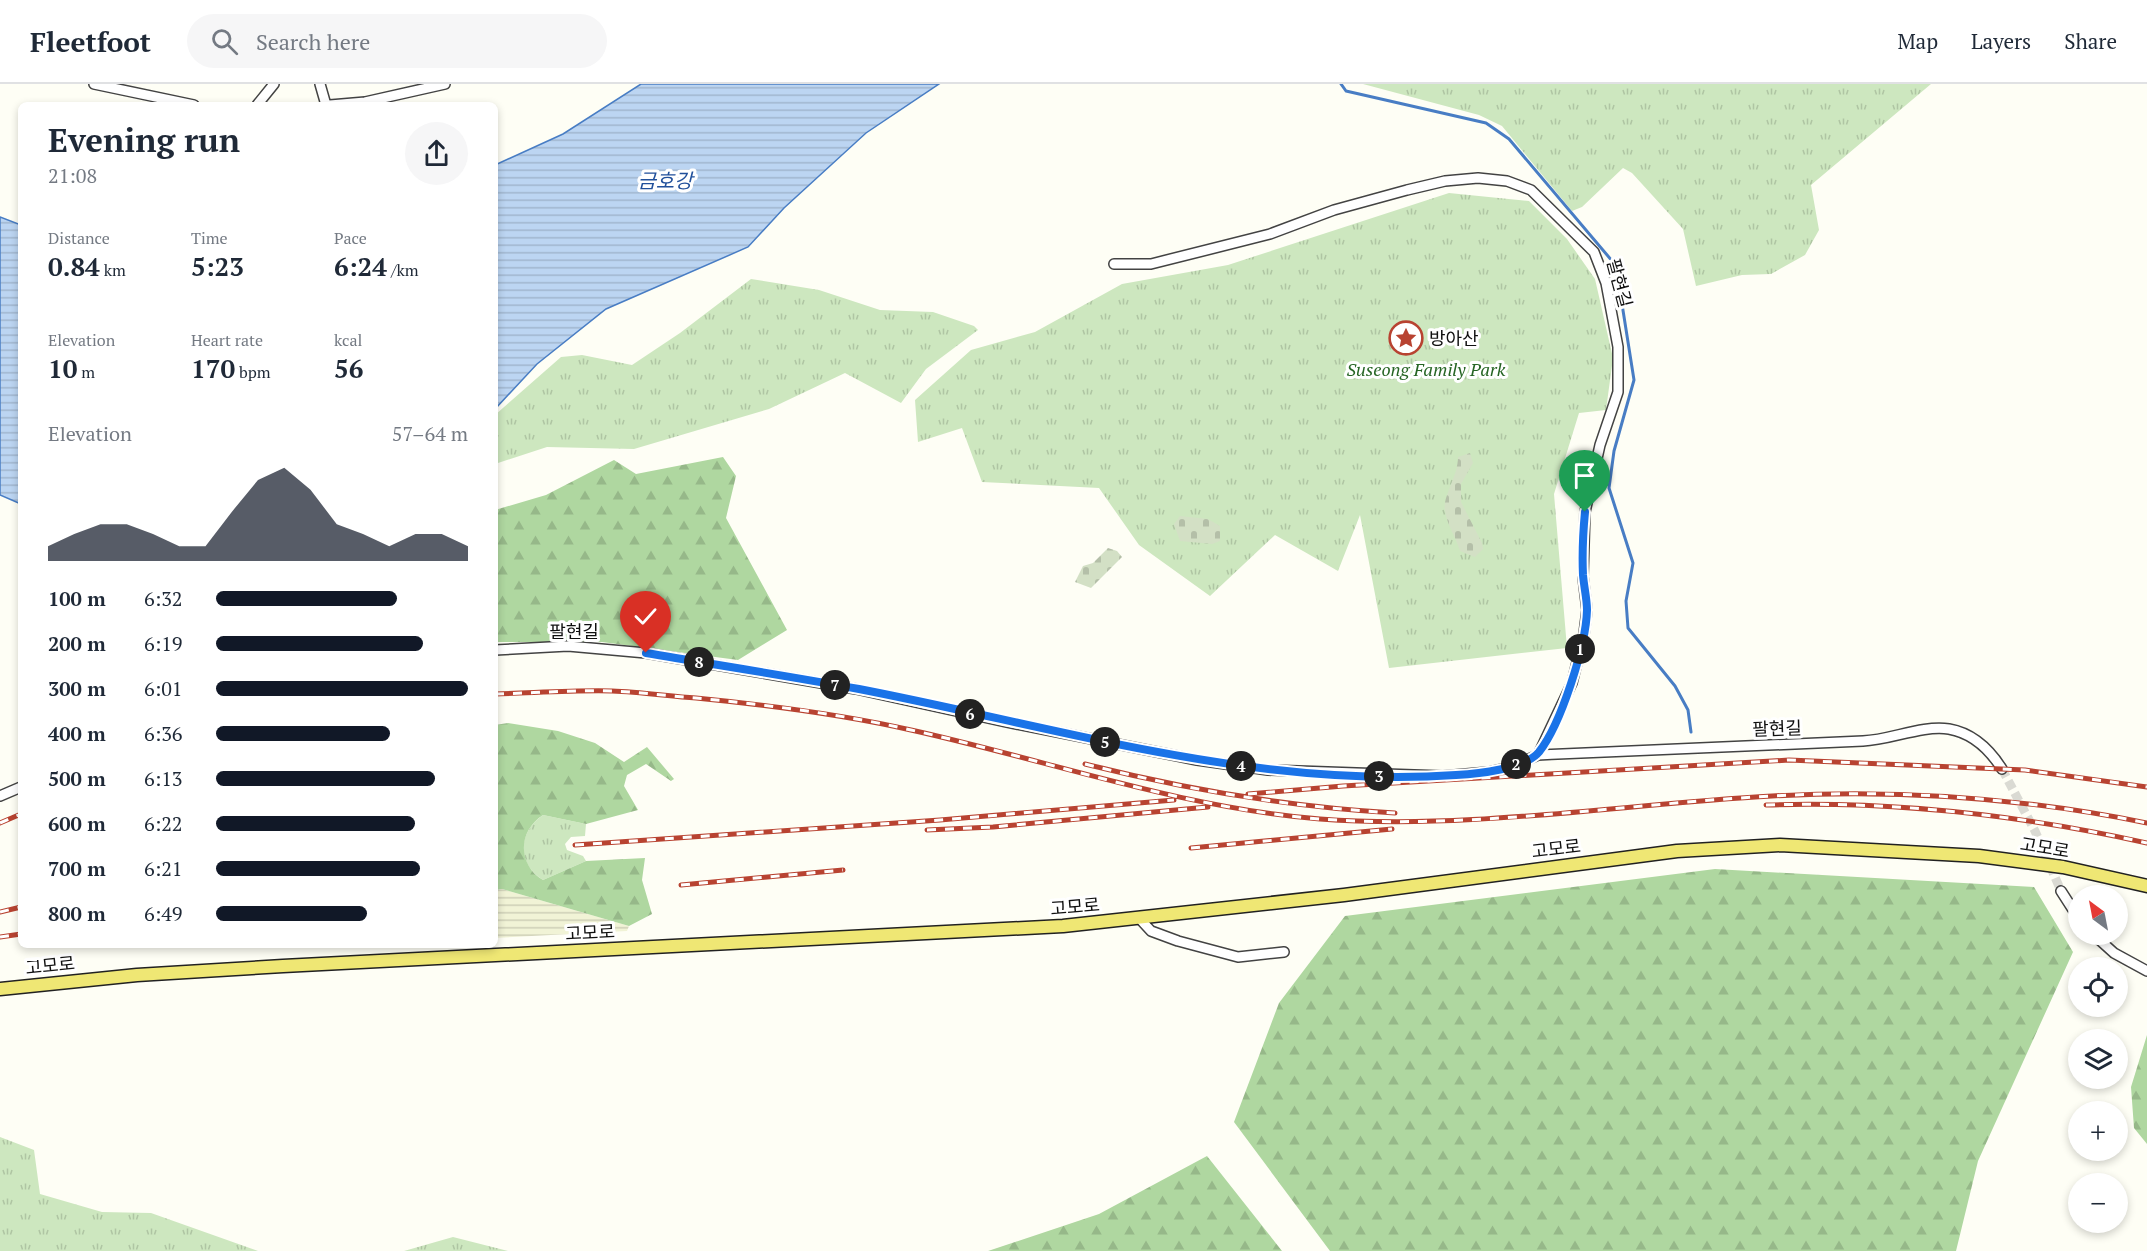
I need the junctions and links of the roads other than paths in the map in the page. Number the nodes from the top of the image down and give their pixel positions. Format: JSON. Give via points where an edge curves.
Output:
{"nodes":[{"id":1,"x":94,"y":84,"type":"edge"},
{"id":2,"x":274,"y":84,"type":"edge"},
{"id":3,"x":320,"y":84,"type":"edge"},
{"id":4,"x":445,"y":84,"type":"edge"},
{"id":5,"x":180,"y":102,"type":"edge"},
{"id":6,"x":259,"y":102,"type":"edge"},
{"id":7,"x":327,"y":102,"type":"edge"},
{"id":8,"x":365,"y":102,"type":"edge"},
{"id":9,"x":1114,"y":264,"type":"dead end"},
{"id":10,"x":498,"y":650,"type":"edge"},
{"id":11,"x":1538,"y":754,"type":"junction"},
{"id":12,"x":2002,"y":769,"type":"tunnel mouth"},
{"id":13,"x":18,"y":788,"type":"edge"},
{"id":14,"x":0,"y":796,"type":"edge"},
{"id":15,"x":2147,"y":886,"type":"edge"},
{"id":16,"x":2061,"y":891,"type":"tunnel mouth"},
{"id":17,"x":2068,"y":902,"type":"edge"},
{"id":18,"x":1139,"y":918,"type":"junction"},
{"id":19,"x":2105,"y":945,"type":"edge"},
{"id":20,"x":1284,"y":951,"type":"dead end"},
{"id":21,"x":2147,"y":971,"type":"edge"},
{"id":22,"x":0,"y":989,"type":"edge"}],
"edges":[{"from":1,"to":5,"type":"street"},
{"from":2,"to":6,"type":"street"},
{"from":3,"to":7,"type":"street"},
{"from":4,"to":8,"type":"street"},
{"from":9,"to":11,"type":"street","name":"팔현길","via":[[1151,264],[1270,234],[1334,210],[1396,193],[1478,178],[1507,181],[1531,190],[1594,252],[1606,284],[1618,347],[1618,392],[1600,445],[1585,512],[1583,565],[1587,610],[1582,642],[1572,683]]},
{"from":10,"to":11,"type":"street","name":"팔현길","via":[[568,646],[646,653],[856,689],[1197,760],[1268,770],[1443,776],[1490,772]]},
{"from":11,"to":12,"type":"street","name":"팔현길","via":[[1870,741],[1946,729],[1975,740]]},
{"from":13,"to":14,"type":"street"},
{"from":15,"to":18,"type":"main road","name":"고모로","via":[[2063,867],[1979,856],[1780,845],[1677,851]]},
{"from":16,"to":17,"type":"street"},
{"from":18,"to":20,"type":"street","via":[[1151,931],[1238,957]]},
{"from":18,"to":22,"type":"main road","name":"고모로","via":[[1063,926],[137,975]]},
{"from":19,"to":21,"type":"street"}]}
